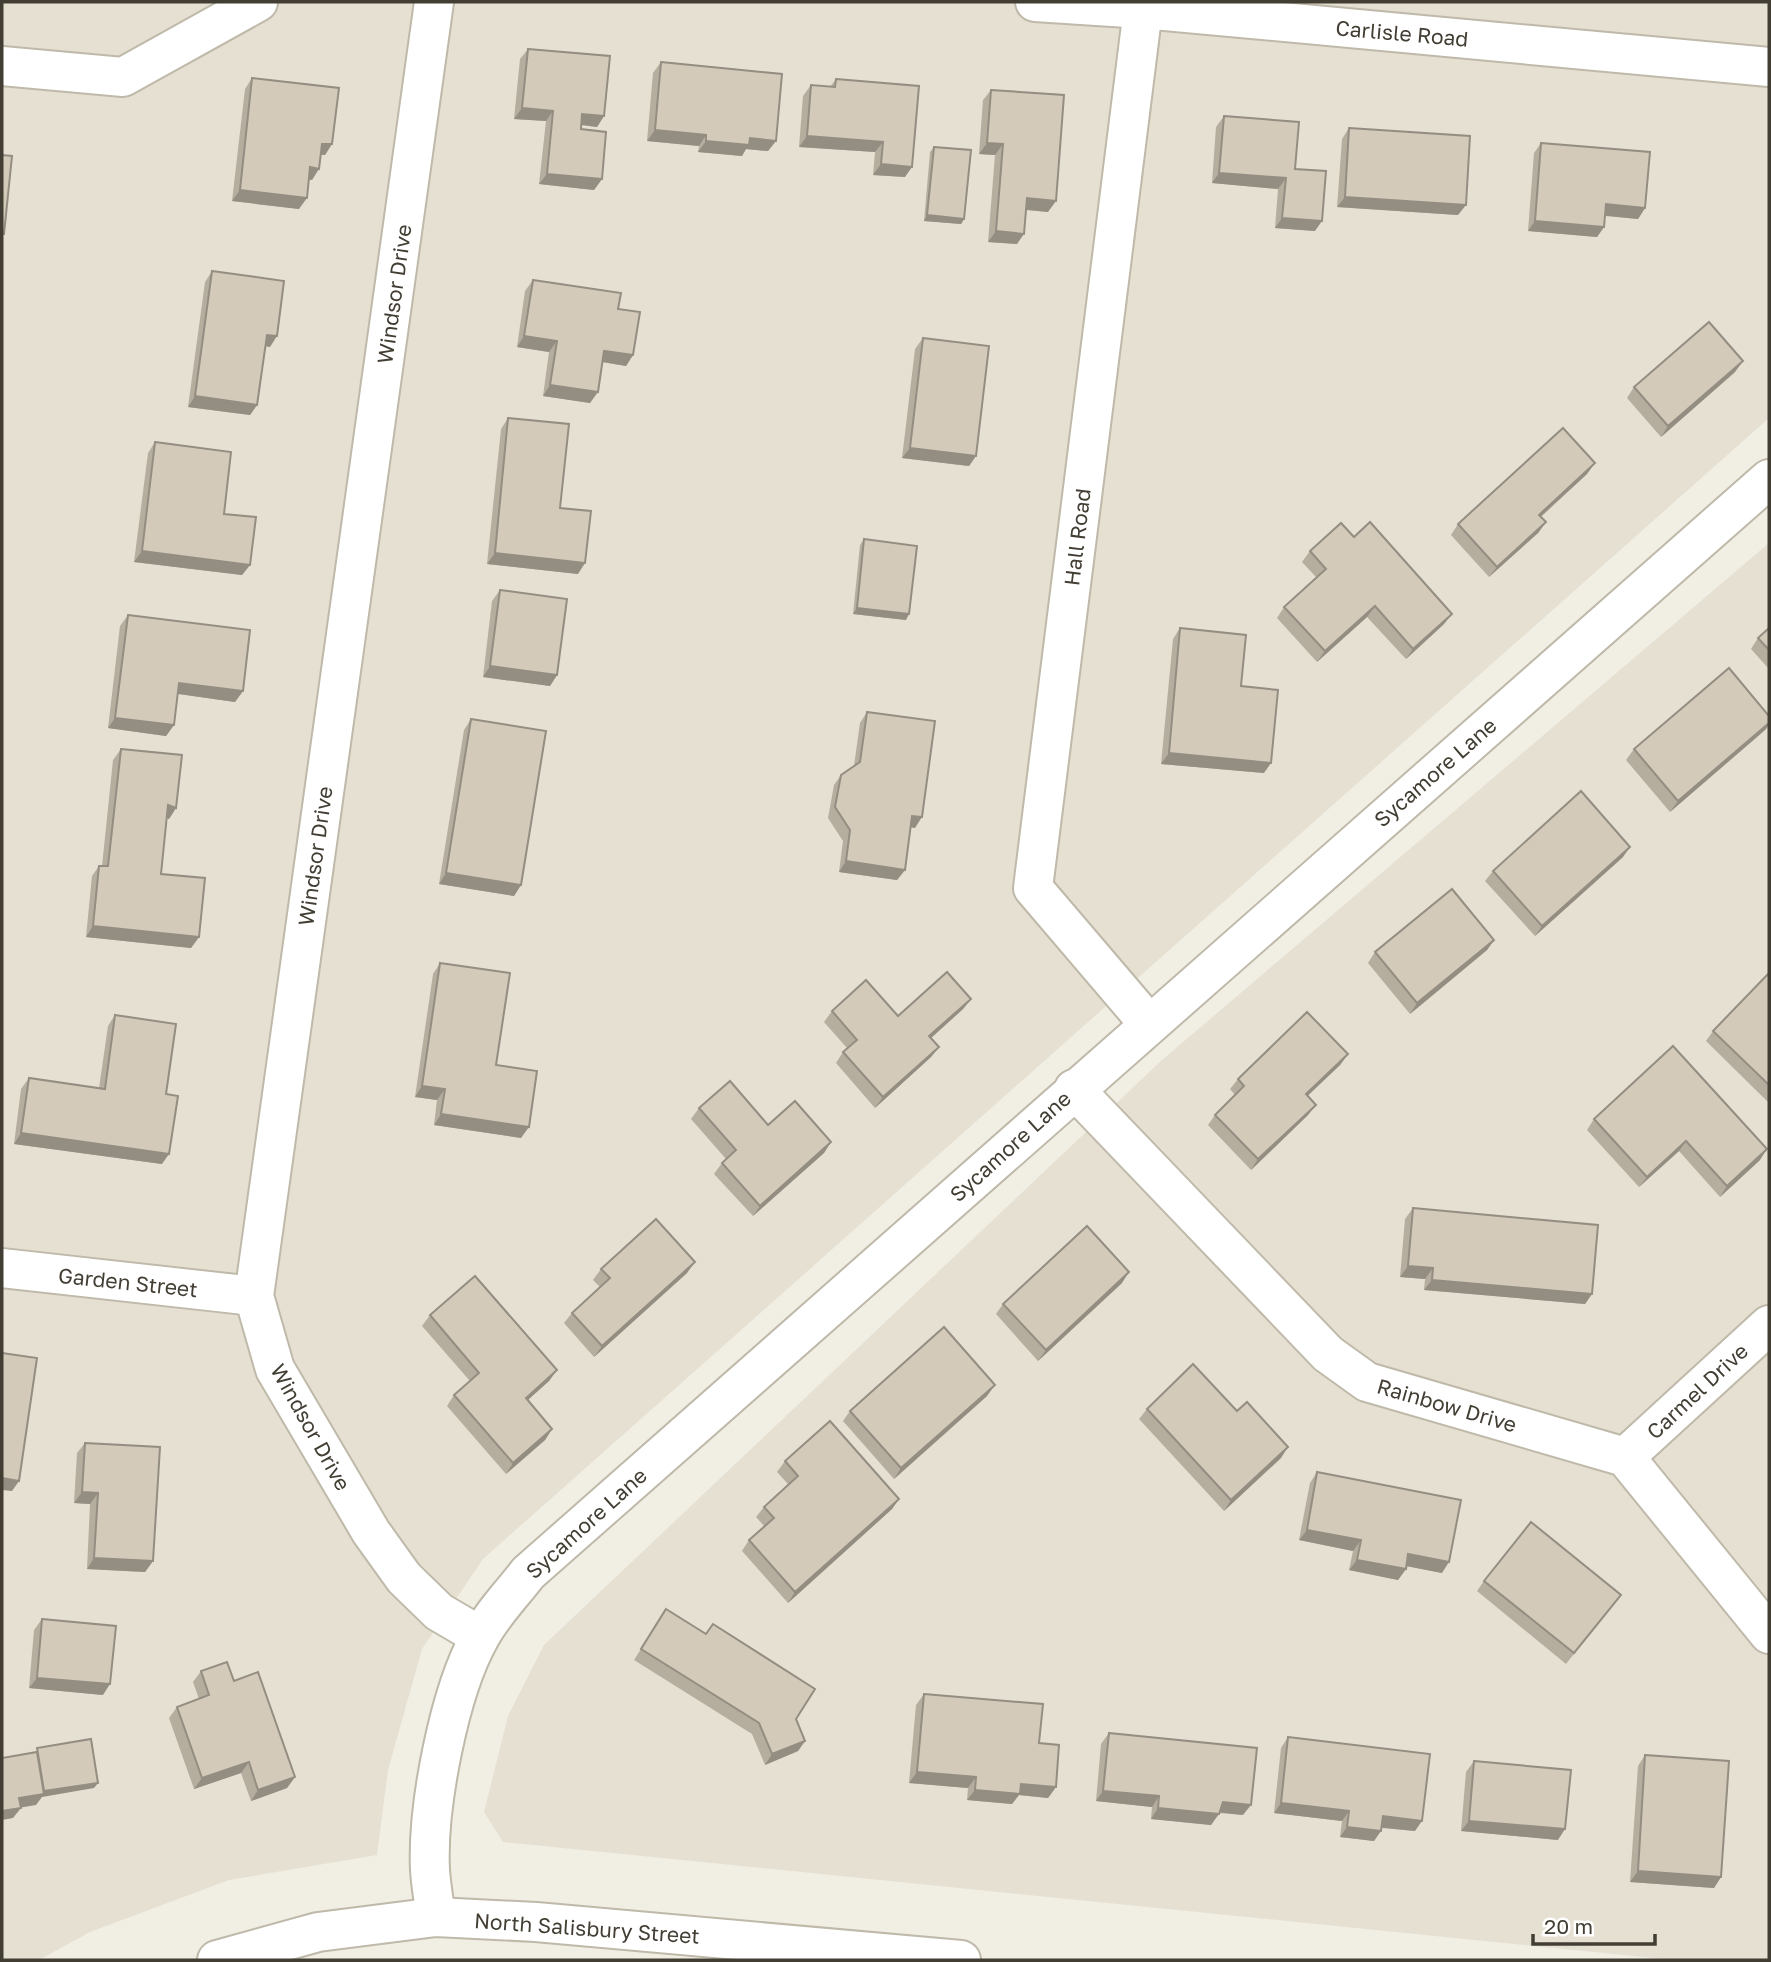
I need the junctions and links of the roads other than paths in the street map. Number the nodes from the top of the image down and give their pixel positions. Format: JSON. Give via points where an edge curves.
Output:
{"nodes":[{"id":1,"x":258,"y":2,"type":"edge"},
{"id":2,"x":434,"y":2,"type":"edge"},
{"id":3,"x":1035,"y":2,"type":"edge"},
{"id":4,"x":1143,"y":9,"type":"junction"},
{"id":5,"x":2,"y":65,"type":"edge"},
{"id":6,"x":1769,"y":67,"type":"edge"},
{"id":7,"x":1769,"y":479,"type":"edge"},
{"id":8,"x":1149,"y":1024,"type":"junction"},
{"id":9,"x":1074,"y":1089,"type":"junction"},
{"id":10,"x":2,"y":1268,"type":"edge"},
{"id":11,"x":254,"y":1296,"type":"junction"},
{"id":12,"x":1769,"y":1325,"type":"edge"},
{"id":13,"x":1625,"y":1457,"type":"junction"},
{"id":14,"x":1769,"y":1634,"type":"edge"},
{"id":15,"x":480,"y":1636,"type":"junction"},
{"id":16,"x":436,"y":1917,"type":"junction"},
{"id":17,"x":217,"y":1960,"type":"edge"},
{"id":18,"x":961,"y":1960,"type":"edge"}],
"edges":[{"from":1,"to":5,"type":"street","via":[[123,77]]},
{"from":2,"to":11,"type":"street","name":"Windsor Drive"},
{"from":3,"to":4,"type":"street","name":"Carlisle Road"},
{"from":4,"to":6,"type":"street","name":"Carlisle Road"},
{"from":4,"to":8,"type":"street","name":"Hall Road","via":[[1032,888]]},
{"from":7,"to":8,"type":"street","name":"Sycamore Lane"},
{"from":8,"to":9,"type":"street","name":"Sycamore Lane"},
{"from":9,"to":13,"type":"street","name":"Rainbow Drive","via":[[1328,1354],[1367,1381]]},
{"from":9,"to":15,"type":"street","name":"Sycamore Lane","via":[[528,1573]]},
{"from":10,"to":11,"type":"street","name":"Garden Street"},
{"from":11,"to":15,"type":"street","name":"Windsor Drive","via":[[275,1369],[371,1532],[404,1578],[439,1612]]},
{"from":12,"to":13,"type":"street","name":"Carmel Drive"},
{"from":13,"to":14,"type":"street"},
{"from":15,"to":16,"type":"street","name":"Sycamore Lane","via":[[457,1693],[440,1766],[430,1836]]},
{"from":16,"to":17,"type":"street","name":"North Salisbury Street","via":[[318,1933]]},
{"from":16,"to":18,"type":"street","name":"North Salisbury Street"}]}
